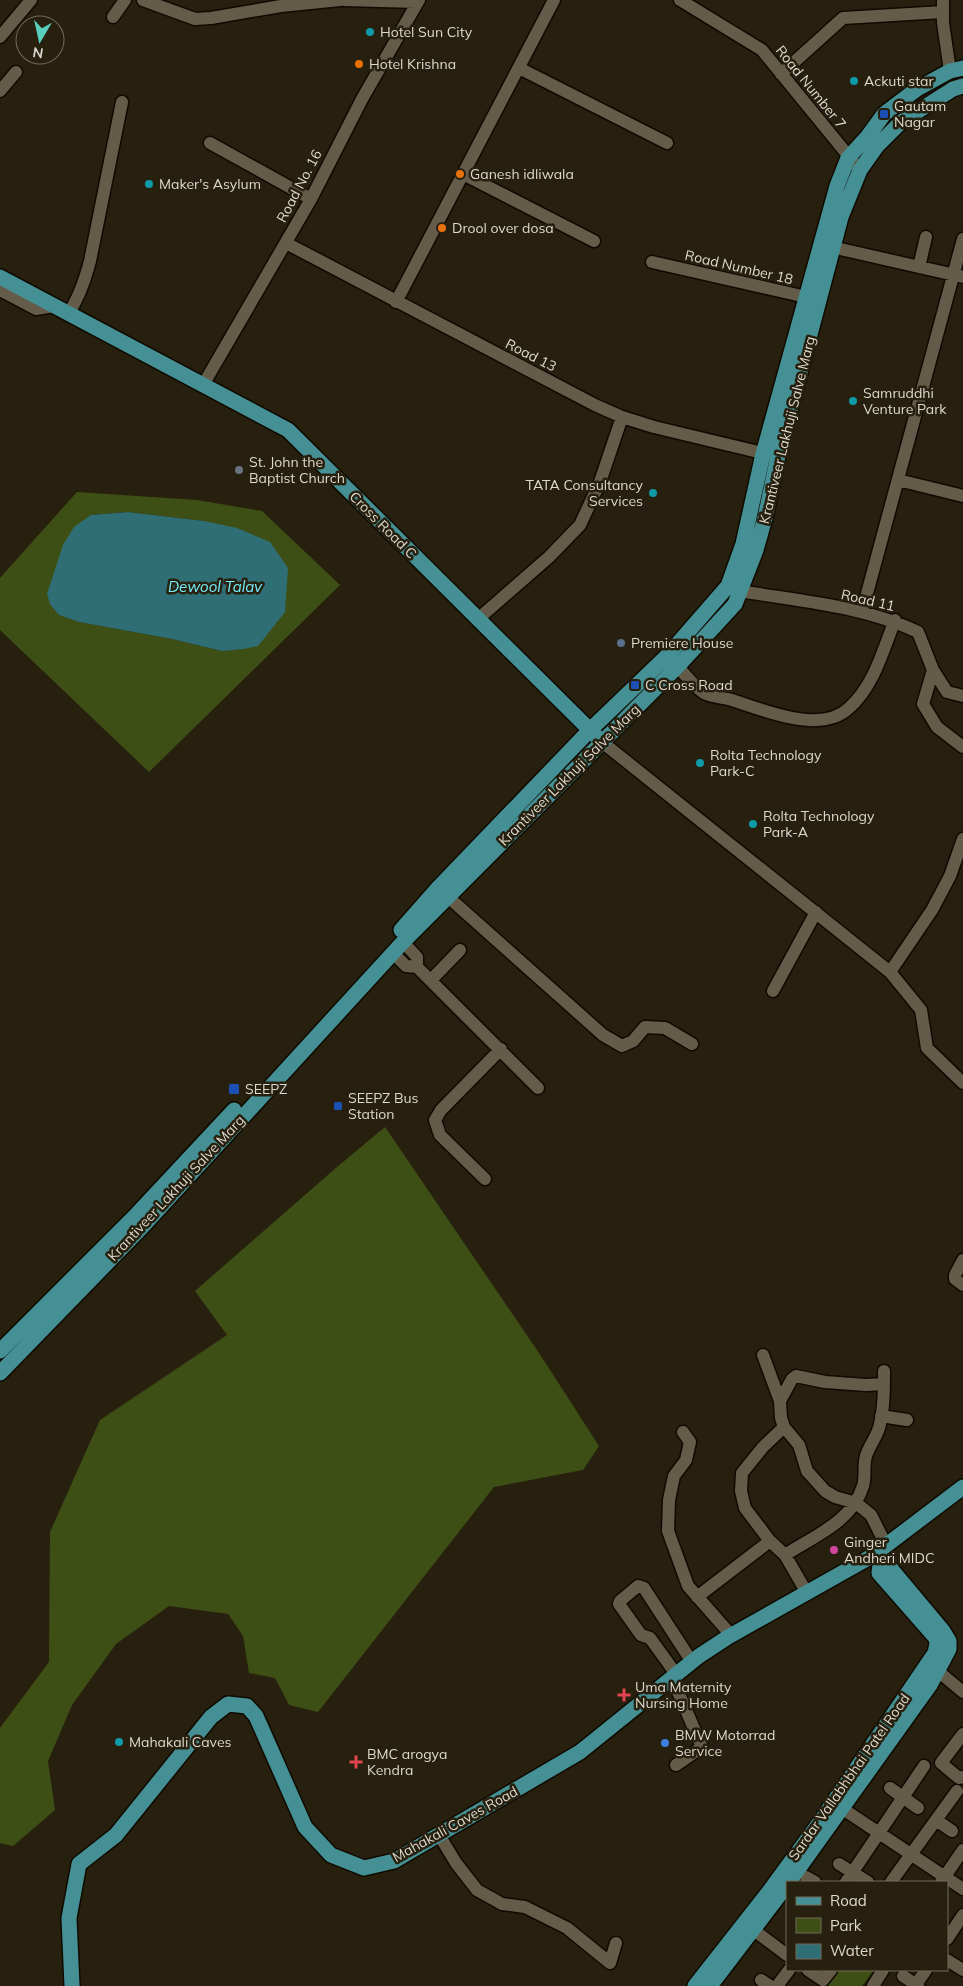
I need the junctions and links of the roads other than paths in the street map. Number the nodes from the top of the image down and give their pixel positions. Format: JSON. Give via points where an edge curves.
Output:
{"nodes":[{"id":1,"x":31,"y":0,"type":"edge"},
{"id":2,"x":125,"y":0,"type":"edge"},
{"id":3,"x":143,"y":0,"type":"edge"},
{"id":4,"x":340,"y":0,"type":"edge"},
{"id":5,"x":344,"y":0,"type":"edge"},
{"id":6,"x":554,"y":0,"type":"edge"},
{"id":7,"x":680,"y":0,"type":"edge"},
{"id":8,"x":318,"y":1,"type":"edge"},
{"id":9,"x":418,"y":1,"type":"edge"},
{"id":10,"x":943,"y":6,"type":"edge"},
{"id":11,"x":113,"y":17,"type":"dead end"},
{"id":12,"x":0,"y":37,"type":"edge"},
{"id":13,"x":519,"y":68,"type":"junction"},
{"id":14,"x":956,"y":70,"type":"edge"},
{"id":15,"x":16,"y":72,"type":"dead end"},
{"id":16,"x":781,"y":74,"type":"junction"},
{"id":17,"x":963,"y":86,"type":"edge"},
{"id":18,"x":0,"y":91,"type":"edge"},
{"id":19,"x":122,"y":102,"type":"dead end"},
{"id":20,"x":210,"y":143,"type":"dead end"},
{"id":21,"x":667,"y":143,"type":"dead end"},
{"id":22,"x":848,"y":158,"type":"junction"},
{"id":23,"x":860,"y":170,"type":"junction"},
{"id":24,"x":463,"y":174,"type":"junction"},
{"id":25,"x":311,"y":199,"type":"junction"},
{"id":26,"x":926,"y":237,"type":"dead end"},
{"id":27,"x":963,"y":239,"type":"edge"},
{"id":28,"x":594,"y":240,"type":"dead end"},
{"id":29,"x":286,"y":243,"type":"junction"},
{"id":30,"x":827,"y":246,"type":"junction"},
{"id":31,"x":652,"y":262,"type":"dead end"},
{"id":32,"x":918,"y":267,"type":"junction"},
{"id":33,"x":958,"y":276,"type":"edge"},
{"id":34,"x":0,"y":277,"type":"edge"},
{"id":35,"x":0,"y":290,"type":"edge"},
{"id":36,"x":813,"y":299,"type":"junction"},
{"id":37,"x":396,"y":302,"type":"junction"},
{"id":38,"x":50,"y":304,"type":"junction"},
{"id":39,"x":68,"y":314,"type":"junction"},
{"id":40,"x":203,"y":385,"type":"junction"},
{"id":41,"x":622,"y":417,"type":"junction"},
{"id":42,"x":771,"y":455,"type":"junction"},
{"id":43,"x":898,"y":480,"type":"junction"},
{"id":44,"x":963,"y":496,"type":"edge"},
{"id":45,"x":734,"y":588,"type":"junction"},
{"id":46,"x":862,"y":612,"type":"junction"},
{"id":47,"x":478,"y":619,"type":"junction"},
{"id":48,"x":895,"y":620,"type":"junction"},
{"id":49,"x":672,"y":661,"type":"junction"},
{"id":50,"x":933,"y":670,"type":"junction"},
{"id":51,"x":963,"y":696,"type":"edge"},
{"id":52,"x":590,"y":730,"type":"junction"},
{"id":53,"x":602,"y":742,"type":"junction"},
{"id":54,"x":963,"y":747,"type":"edge"},
{"id":55,"x":963,"y":839,"type":"edge"},
{"id":56,"x":447,"y":896,"type":"junction"},
{"id":57,"x":816,"y":912,"type":"junction"},
{"id":58,"x":398,"y":947,"type":"junction"},
{"id":59,"x":460,"y":950,"type":"dead end"},
{"id":60,"x":890,"y":972,"type":"junction"},
{"id":61,"x":431,"y":980,"type":"junction"},
{"id":62,"x":773,"y":991,"type":"dead end"},
{"id":63,"x":692,"y":1044,"type":"dead end"},
{"id":64,"x":501,"y":1049,"type":"junction"},
{"id":65,"x":963,"y":1083,"type":"edge"},
{"id":66,"x":538,"y":1088,"type":"dead end"},
{"id":67,"x":485,"y":1179,"type":"dead end"},
{"id":68,"x":139,"y":1221,"type":"junction"},
{"id":69,"x":963,"y":1260,"type":"edge"},
{"id":70,"x":963,"y":1285,"type":"edge"},
{"id":71,"x":0,"y":1351,"type":"edge"},
{"id":72,"x":764,"y":1355,"type":"dead end"},
{"id":73,"x":884,"y":1371,"type":"dead end"},
{"id":74,"x":0,"y":1374,"type":"edge"},
{"id":75,"x":884,"y":1384,"type":"junction"},
{"id":76,"x":780,"y":1401,"type":"junction"},
{"id":77,"x":881,"y":1416,"type":"junction"},
{"id":78,"x":907,"y":1420,"type":"dead end"},
{"id":79,"x":784,"y":1427,"type":"junction"},
{"id":80,"x":683,"y":1432,"type":"dead end"},
{"id":81,"x":963,"y":1487,"type":"edge"},
{"id":82,"x":856,"y":1503,"type":"junction"},
{"id":83,"x":770,"y":1541,"type":"junction"},
{"id":84,"x":886,"y":1545,"type":"junction"},
{"id":85,"x":785,"y":1555,"type":"junction"},
{"id":86,"x":876,"y":1560,"type":"junction"},
{"id":87,"x":807,"y":1593,"type":"junction"},
{"id":88,"x":697,"y":1597,"type":"junction"},
{"id":89,"x":732,"y":1635,"type":"junction"},
{"id":90,"x":692,"y":1662,"type":"junction"},
{"id":91,"x":933,"y":1667,"type":"junction"},
{"id":92,"x":674,"y":1676,"type":"junction"},
{"id":93,"x":963,"y":1692,"type":"edge"},
{"id":94,"x":963,"y":1734,"type":"edge"},
{"id":95,"x":676,"y":1765,"type":"dead end"},
{"id":96,"x":924,"y":1766,"type":"dead end"},
{"id":97,"x":963,"y":1778,"type":"edge"},
{"id":98,"x":890,"y":1788,"type":"dead end"},
{"id":99,"x":957,"y":1791,"type":"dead end"},
{"id":100,"x":903,"y":1797,"type":"junction"},
{"id":101,"x":838,"y":1805,"type":"junction"},
{"id":102,"x":918,"y":1808,"type":"dead end"},
{"id":103,"x":936,"y":1820,"type":"junction"},
{"id":104,"x":952,"y":1831,"type":"dead end"},
{"id":105,"x":879,"y":1832,"type":"junction"},
{"id":106,"x":439,"y":1835,"type":"junction"},
{"id":107,"x":963,"y":1852,"type":"edge"},
{"id":108,"x":911,"y":1854,"type":"junction"},
{"id":109,"x":839,"y":1864,"type":"dead end"},
{"id":110,"x":849,"y":1877,"type":"edge"},
{"id":111,"x":943,"y":1879,"type":"edge"},
{"id":112,"x":790,"y":1881,"type":"edge"},
{"id":113,"x":864,"y":1881,"type":"edge"},
{"id":114,"x":892,"y":1881,"type":"edge"},
{"id":115,"x":948,"y":1882,"type":"edge"},
{"id":116,"x":786,"y":1886,"type":"edge"},
{"id":117,"x":963,"y":1889,"type":"edge"},
{"id":118,"x":963,"y":1916,"type":"edge"},
{"id":119,"x":749,"y":1926,"type":"junction"},
{"id":120,"x":949,"y":1935,"type":"edge"},
{"id":121,"x":963,"y":1939,"type":"edge"},
{"id":122,"x":616,"y":1943,"type":"dead end"},
{"id":123,"x":786,"y":1954,"type":"edge"},
{"id":124,"x":948,"y":1961,"type":"edge"},
{"id":125,"x":963,"y":1970,"type":"edge"},
{"id":126,"x":788,"y":1971,"type":"edge"},
{"id":127,"x":810,"y":1971,"type":"edge"},
{"id":128,"x":830,"y":1971,"type":"edge"},
{"id":129,"x":882,"y":1971,"type":"edge"},
{"id":130,"x":925,"y":1971,"type":"edge"},
{"id":131,"x":903,"y":1976,"type":"dead end"},
{"id":132,"x":72,"y":1986,"type":"edge"},
{"id":133,"x":695,"y":1986,"type":"edge"},
{"id":134,"x":710,"y":1986,"type":"edge"},
{"id":135,"x":777,"y":1986,"type":"edge"},
{"id":136,"x":873,"y":1986,"type":"edge"},
{"id":137,"x":916,"y":1986,"type":"edge"}],
"edges":[{"from":1,"to":12,"type":"street"},
{"from":2,"to":11,"type":"street"},
{"from":3,"to":8,"type":"street","via":[[195,19]]},
{"from":4,"to":8,"type":"street"},
{"from":5,"to":9,"type":"street"},
{"from":6,"to":13,"type":"street"},
{"from":7,"to":16,"type":"street","name":"Road Number 7","via":[[762,50]]},
{"from":9,"to":25,"type":"street","name":"Road No. 16","via":[[362,99]]},
{"from":10,"to":14,"type":"street"},
{"from":10,"to":16,"type":"street","via":[[843,18]]},
{"from":13,"to":21,"type":"street"},
{"from":13,"to":24,"type":"street"},
{"from":14,"to":22,"type":"main road","name":"Krantiveer Lakhuji Salve Marg","via":[[917,89],[884,114]]},
{"from":15,"to":18,"type":"street"},
{"from":16,"to":22,"type":"street","name":"Road Number 7"},
{"from":17,"to":23,"type":"main road","name":"Krantiveer Lakhuji Salve Marg","via":[[901,122],[877,146]]},
{"from":19,"to":39,"type":"street","via":[[90,261],[82,288]]},
{"from":20,"to":25,"type":"street"},
{"from":22,"to":23,"type":"street","name":"Road Number 7"},
{"from":22,"to":30,"type":"main road","name":"Krantiveer Lakhuji Salve Marg","via":[[837,186]]},
{"from":23,"to":30,"type":"main road","name":"Krantiveer Lakhuji Salve Marg"},
{"from":24,"to":28,"type":"street"},
{"from":24,"to":37,"type":"street"},
{"from":25,"to":29,"type":"street","name":"Road No. 16"},
{"from":26,"to":32,"type":"street"},
{"from":27,"to":33,"type":"street"},
{"from":29,"to":37,"type":"street","name":"Road 13"},
{"from":29,"to":40,"type":"street","name":"Road No. 16"},
{"from":30,"to":32,"type":"street"},
{"from":30,"to":36,"type":"main road","name":"Krantiveer Lakhuji Salve Marg"},
{"from":31,"to":36,"type":"street","name":"Road Number 18"},
{"from":32,"to":33,"type":"street"},
{"from":33,"to":43,"type":"street"},
{"from":34,"to":38,"type":"main road"},
{"from":35,"to":38,"type":"street","name":"Cross Road C","via":[[36,308]]},
{"from":36,"to":42,"type":"main road","name":"Krantiveer Lakhuji Salve Marg"},
{"from":37,"to":41,"type":"street","name":"Road 13"},
{"from":38,"to":39,"type":"main road","name":"Cross Road C"},
{"from":39,"to":40,"type":"main road","name":"Cross Road C"},
{"from":40,"to":47,"type":"main road","name":"Cross Road C","via":[[288,430]]},
{"from":41,"to":42,"type":"street","name":"Road 13"},
{"from":41,"to":47,"type":"street","via":[[600,482],[580,524],[549,557]]},
{"from":42,"to":45,"type":"main road","name":"Krantiveer Lakhuji Salve Marg","via":[[743,544]]},
{"from":43,"to":44,"type":"street"},
{"from":43,"to":46,"type":"street"},
{"from":45,"to":46,"type":"street","name":"Road 11"},
{"from":45,"to":49,"type":"main road","name":"Krantiveer Lakhuji Salve Marg"},
{"from":46,"to":48,"type":"street","name":"Road 11"},
{"from":47,"to":52,"type":"main road","name":"Cross Road C"},
{"from":48,"to":49,"type":"street","via":[[871,680],[849,709],[832,718],[810,720],[783,716],[706,694]]},
{"from":48,"to":50,"type":"street","name":"Road 11","via":[[918,632]]},
{"from":49,"to":52,"type":"main road","name":"Krantiveer Lakhuji Salve Marg"},
{"from":49,"to":53,"type":"main road","name":"Krantiveer Lakhuji Salve Marg"},
{"from":50,"to":51,"type":"street","name":"Road 11","via":[[947,692]]},
{"from":50,"to":54,"type":"street","via":[[923,704],[937,727]]},
{"from":52,"to":53,"type":"main road","name":"Cross Road C"},
{"from":52,"to":68,"type":"main road","name":"Krantiveer Lakhuji Salve Marg","via":[[438,888]]},
{"from":53,"to":56,"type":"main road","name":"Krantiveer Lakhuji Salve Marg"},
{"from":53,"to":57,"type":"street"},
{"from":55,"to":60,"type":"street","via":[[950,876],[936,902]]},
{"from":56,"to":58,"type":"main road","name":"Krantiveer Lakhuji Salve Marg"},
{"from":56,"to":63,"type":"street","via":[[603,1035],[622,1046],[633,1041],[645,1027],[665,1028]]},
{"from":57,"to":60,"type":"street"},
{"from":57,"to":62,"type":"street"},
{"from":58,"to":61,"type":"street","via":[[417,957],[417,967]]},
{"from":58,"to":68,"type":"main road","name":"Krantiveer Lakhuji Salve Marg"},
{"from":59,"to":61,"type":"street"},
{"from":60,"to":65,"type":"street","via":[[921,1010],[928,1048]]},
{"from":61,"to":64,"type":"street"},
{"from":64,"to":66,"type":"street"},
{"from":64,"to":67,"type":"street","via":[[440,1110],[435,1120],[440,1135]]},
{"from":68,"to":71,"type":"main road","name":"Krantiveer Lakhuji Salve Marg"},
{"from":68,"to":74,"type":"main road","name":"Krantiveer Lakhuji Salve Marg"},
{"from":69,"to":70,"type":"street","via":[[955,1279]]},
{"from":72,"to":76,"type":"street"},
{"from":73,"to":75,"type":"street"},
{"from":75,"to":76,"type":"street","via":[[824,1382],[796,1376]]},
{"from":75,"to":77,"type":"street"},
{"from":76,"to":79,"type":"street"},
{"from":77,"to":78,"type":"street"},
{"from":77,"to":82,"type":"street","via":[[879,1429],[866,1457],[864,1484]]},
{"from":79,"to":82,"type":"street","via":[[799,1445],[807,1471],[825,1491]]},
{"from":79,"to":83,"type":"street","via":[[742,1473],[741,1491],[745,1508]]},
{"from":80,"to":88,"type":"street","via":[[690,1442],[686,1460],[674,1476],[668,1531],[688,1586]]},
{"from":81,"to":84,"type":"main road","name":"Mahakali Caves Road"},
{"from":82,"to":84,"type":"street","via":[[871,1515]]},
{"from":82,"to":85,"type":"street","via":[[830,1527]]},
{"from":83,"to":85,"type":"street"},
{"from":83,"to":88,"type":"street"},
{"from":84,"to":86,"type":"main road","name":"Mahakali Caves Road"},
{"from":85,"to":87,"type":"street"},
{"from":86,"to":87,"type":"main road","name":"Mahakali Caves Road"},
{"from":86,"to":91,"type":"main road","name":"Sardar Vallabhbhai Patel Road","via":[[887,1564],[949,1640],[946,1657]]},
{"from":87,"to":89,"type":"main road","name":"Mahakali Caves Road"},
{"from":88,"to":89,"type":"street"},
{"from":89,"to":90,"type":"main road","name":"Mahakali Caves Road"},
{"from":90,"to":92,"type":"main road","name":"Mahakali Caves Road"},
{"from":90,"to":92,"type":"street","via":[[644,1588],[638,1586],[619,1604],[642,1635],[650,1638]]},
{"from":91,"to":93,"type":"street"},
{"from":91,"to":101,"type":"main road","name":"Sardar Vallabhbhai Patel Road","via":[[920,1700]]},
{"from":92,"to":95,"type":"street","via":[[702,1747]]},
{"from":92,"to":106,"type":"main road","name":"Mahakali Caves Road","via":[[580,1752]]},
{"from":94,"to":97,"type":"street","via":[[941,1763]]},
{"from":96,"to":100,"type":"street"},
{"from":98,"to":100,"type":"street"},
{"from":99,"to":103,"type":"street"},
{"from":100,"to":102,"type":"street"},
{"from":100,"to":105,"type":"street"},
{"from":101,"to":105,"type":"street"},
{"from":101,"to":112,"type":"main road","name":"Sardar Vallabhbhai Patel Road"},
{"from":101,"to":119,"type":"main road","name":"Sardar Vallabhbhai Patel Road","via":[[768,1893]]},
{"from":103,"to":104,"type":"street"},
{"from":103,"to":108,"type":"street"},
{"from":105,"to":108,"type":"street"},
{"from":105,"to":110,"type":"street"},
{"from":106,"to":122,"type":"street","via":[[477,1890],[502,1904],[525,1907],[567,1928],[610,1963]]},
{"from":106,"to":132,"type":"main road","name":"Mahakali Caves Road","via":[[394,1861],[364,1868],[331,1855],[305,1827],[256,1716],[247,1706],[228,1704],[211,1717],[116,1835],[79,1864],[69,1918]]},
{"from":107,"to":111,"type":"street"},
{"from":108,"to":111,"type":"street"},
{"from":108,"to":114,"type":"street"},
{"from":109,"to":110,"type":"street"},
{"from":110,"to":113,"type":"street"},
{"from":115,"to":117,"type":"street"},
{"from":116,"to":119,"type":"main road","name":"Sardar Vallabhbhai Patel Road"},
{"from":118,"to":120,"type":"street"},
{"from":119,"to":123,"type":"street"},
{"from":119,"to":133,"type":"main road","name":"Sardar Vallabhbhai Patel Road"},
{"from":119,"to":134,"type":"main road","name":"Sardar Vallabhbhai Patel Road"},
{"from":120,"to":121,"type":"street"},
{"from":124,"to":125,"type":"street"},
{"from":126,"to":135,"type":"street"},
{"from":127,"to":128,"type":"street","via":[[823,1980]]},
{"from":129,"to":136,"type":"street"},
{"from":130,"to":137,"type":"street"},
{"from":131,"to":137,"type":"street"}]}
